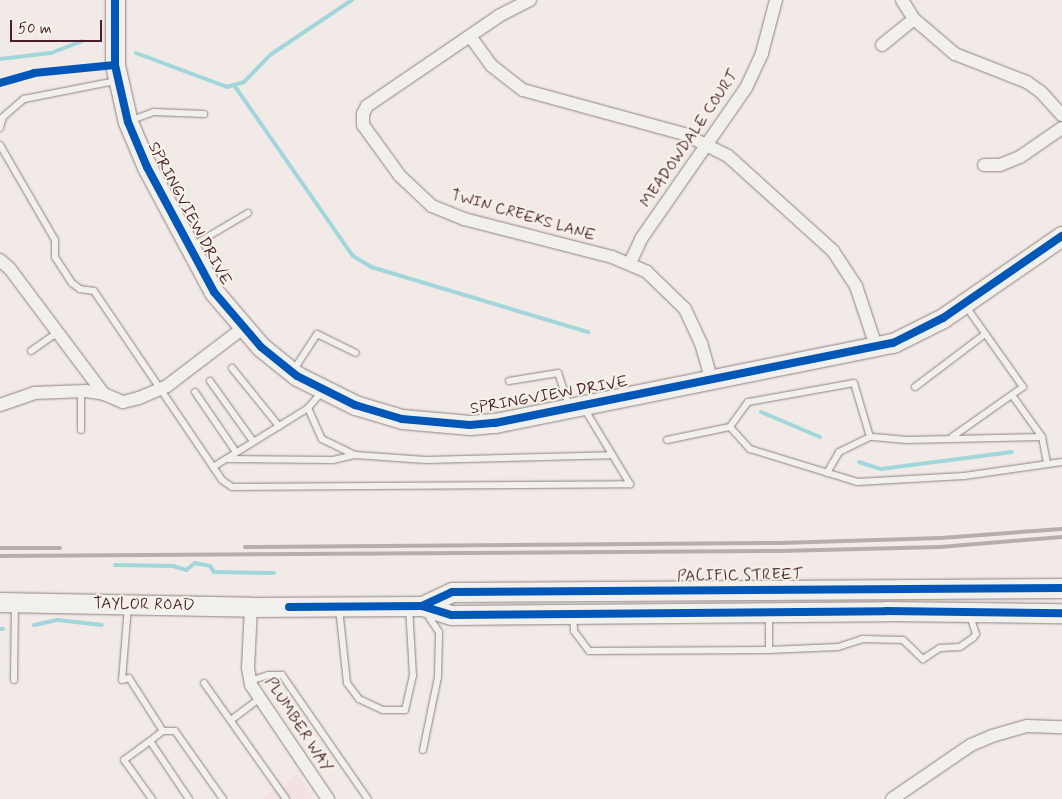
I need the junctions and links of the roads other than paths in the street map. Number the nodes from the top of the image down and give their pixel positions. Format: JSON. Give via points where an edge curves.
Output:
{"nodes":[{"id":1,"x":115,"y":0,"type":"edge"},
{"id":2,"x":530,"y":0,"type":"edge"},
{"id":3,"x":776,"y":0,"type":"edge"},
{"id":4,"x":902,"y":0,"type":"edge"},
{"id":5,"x":914,"y":19,"type":"junction"},
{"id":6,"x":470,"y":36,"type":"junction"},
{"id":7,"x":882,"y":45,"type":"dead end"},
{"id":8,"x":117,"y":81,"type":"junction"},
{"id":9,"x":204,"y":114,"type":"dead end"},
{"id":10,"x":1062,"y":115,"type":"edge"},
{"id":11,"x":128,"y":122,"type":"junction"},
{"id":12,"x":0,"y":128,"type":"edge"},
{"id":13,"x":1062,"y":128,"type":"edge"},
{"id":14,"x":708,"y":144,"type":"junction"},
{"id":15,"x":0,"y":145,"type":"edge"},
{"id":16,"x":984,"y":165,"type":"dead end"},
{"id":17,"x":248,"y":213,"type":"dead end"},
{"id":18,"x":1060,"y":240,"type":"edge"},
{"id":19,"x":189,"y":248,"type":"junction"},
{"id":20,"x":0,"y":260,"type":"edge"},
{"id":21,"x":630,"y":263,"type":"junction"},
{"id":22,"x":964,"y":304,"type":"junction"},
{"id":23,"x":243,"y":328,"type":"junction"},
{"id":24,"x":58,"y":332,"type":"junction"},
{"id":25,"x":985,"y":334,"type":"junction"},
{"id":26,"x":876,"y":346,"type":"junction"},
{"id":27,"x":31,"y":351,"type":"dead end"},
{"id":28,"x":356,"y":353,"type":"dead end"},
{"id":29,"x":232,"y":368,"type":"dead end"},
{"id":30,"x":292,"y":372,"type":"junction"},
{"id":31,"x":711,"y":380,"type":"junction"},
{"id":32,"x":210,"y":381,"type":"dead end"},
{"id":33,"x":509,"y":381,"type":"dead end"},
{"id":34,"x":914,"y":386,"type":"dead end"},
{"id":35,"x":161,"y":389,"type":"junction"},
{"id":36,"x":324,"y":390,"type":"junction"},
{"id":37,"x":81,"y":392,"type":"junction"},
{"id":38,"x":195,"y":392,"type":"dead end"},
{"id":39,"x":104,"y":394,"type":"junction"},
{"id":40,"x":1012,"y":395,"type":"junction"},
{"id":41,"x":0,"y":405,"type":"edge"},
{"id":42,"x":308,"y":408,"type":"junction"},
{"id":43,"x":576,"y":408,"type":"junction"},
{"id":44,"x":279,"y":426,"type":"junction"},
{"id":45,"x":730,"y":427,"type":"junction"},
{"id":46,"x":81,"y":430,"type":"dead end"},
{"id":47,"x":870,"y":436,"type":"junction"},
{"id":48,"x":1042,"y":437,"type":"junction"},
{"id":49,"x":952,"y":438,"type":"junction"},
{"id":50,"x":666,"y":440,"type":"dead end"},
{"id":51,"x":253,"y":441,"type":"junction"},
{"id":52,"x":236,"y":452,"type":"junction"},
{"id":53,"x":355,"y":455,"type":"junction"},
{"id":54,"x":612,"y":455,"type":"junction"},
{"id":55,"x":226,"y":459,"type":"junction"},
{"id":56,"x":1062,"y":462,"type":"edge"},
{"id":57,"x":1047,"y":463,"type":"junction"},
{"id":58,"x":213,"y":467,"type":"junction"},
{"id":59,"x":827,"y":473,"type":"junction"},
{"id":60,"x":1028,"y":588,"type":"junction"},
{"id":61,"x":1062,"y":588,"type":"edge"},
{"id":62,"x":719,"y":590,"type":"junction"},
{"id":63,"x":923,"y":590,"type":"junction"},
{"id":64,"x":525,"y":591,"type":"junction"},
{"id":65,"x":631,"y":592,"type":"junction"},
{"id":66,"x":8,"y":602,"type":"edge"},
{"id":67,"x":128,"y":604,"type":"junction"},
{"id":68,"x":415,"y":606,"type":"junction"},
{"id":69,"x":251,"y":607,"type":"junction"},
{"id":70,"x":289,"y":607,"type":"joint"},
{"id":71,"x":339,"y":607,"type":"junction"},
{"id":72,"x":769,"y":613,"type":"junction"},
{"id":73,"x":969,"y":613,"type":"junction"},
{"id":74,"x":1062,"y":613,"type":"edge"},
{"id":75,"x":573,"y":614,"type":"junction"},
{"id":76,"x":769,"y":650,"type":"junction"},
{"id":77,"x":14,"y":680,"type":"dead end"},
{"id":78,"x":250,"y":681,"type":"junction"},
{"id":79,"x":204,"y":683,"type":"dead end"},
{"id":80,"x":258,"y":700,"type":"junction"},
{"id":81,"x":230,"y":720,"type":"junction"},
{"id":82,"x":1062,"y":726,"type":"edge"},
{"id":83,"x":163,"y":731,"type":"junction"},
{"id":84,"x":150,"y":741,"type":"junction"},
{"id":85,"x":423,"y":750,"type":"dead end"},
{"id":86,"x":152,"y":799,"type":"edge"},
{"id":87,"x":190,"y":799,"type":"edge"},
{"id":88,"x":223,"y":799,"type":"edge"},
{"id":89,"x":286,"y":799,"type":"edge"},
{"id":90,"x":328,"y":799,"type":"edge"},
{"id":91,"x":368,"y":799,"type":"edge"},
{"id":92,"x":892,"y":799,"type":"edge"}],
"edges":[{"from":1,"to":8,"type":"main road","name":"SPRINGVIEW DRIVE","via":[[113,36]]},
{"from":2,"to":6,"type":"street","name":"TWIN CREEKS LANE"},
{"from":3,"to":14,"type":"street","name":"MEADOWDALE COURT","via":[[755,71]]},
{"from":4,"to":5,"type":"street"},
{"from":5,"to":7,"type":"street"},
{"from":5,"to":10,"type":"street","via":[[956,54],[1027,82]]},
{"from":6,"to":14,"type":"street","via":[[492,66],[523,90],[684,134]]},
{"from":6,"to":21,"type":"street","name":"TWIN CREEKS LANE","via":[[367,106],[362,114],[363,125],[400,176],[432,206],[464,219]]},
{"from":8,"to":11,"type":"main road","name":"SPRINGVIEW DRIVE"},
{"from":8,"to":12,"type":"lane","via":[[24,99],[3,117]]},
{"from":9,"to":11,"type":"lane","via":[[154,112]]},
{"from":11,"to":19,"type":"main road","name":"SPRINGVIEW DRIVE","via":[[146,168]]},
{"from":13,"to":16,"type":"street","via":[[1020,157]]},
{"from":14,"to":21,"type":"street","name":"MEADOWDALE COURT","via":[[641,239]]},
{"from":14,"to":26,"type":"street","via":[[728,156],[833,250],[856,286]]},
{"from":15,"to":35,"type":"lane","via":[[55,240],[55,257],[72,283],[80,289],[94,291]]},
{"from":17,"to":19,"type":"lane"},
{"from":18,"to":22,"type":"main road","name":"SPRINGVIEW DRIVE"},
{"from":19,"to":23,"type":"main road","name":"SPRINGVIEW DRIVE","via":[[214,292]]},
{"from":20,"to":24,"type":"street","via":[[10,268]]},
{"from":21,"to":31,"type":"street","name":"TWIN CREEKS LANE","via":[[660,282],[685,309],[701,343]]},
{"from":22,"to":25,"type":"lane"},
{"from":22,"to":26,"type":"main road","name":"SPRINGVIEW DRIVE","via":[[909,337]]},
{"from":23,"to":30,"type":"main road","name":"SPRINGVIEW DRIVE"},
{"from":23,"to":35,"type":"street","via":[[206,360]]},
{"from":24,"to":27,"type":"lane"},
{"from":24,"to":39,"type":"street"},
{"from":25,"to":34,"type":"lane"},
{"from":25,"to":40,"type":"lane","via":[[1023,387]]},
{"from":26,"to":31,"type":"main road","name":"SPRINGVIEW DRIVE"},
{"from":28,"to":30,"type":"lane","via":[[317,334]]},
{"from":29,"to":44,"type":"lane"},
{"from":30,"to":36,"type":"main road","name":"SPRINGVIEW DRIVE"},
{"from":31,"to":43,"type":"main road","name":"SPRINGVIEW DRIVE"},
{"from":32,"to":51,"type":"lane"},
{"from":33,"to":43,"type":"lane","via":[[558,373]]},
{"from":35,"to":39,"type":"street","via":[[123,402]]},
{"from":35,"to":58,"type":"lane"},
{"from":36,"to":42,"type":"lane"},
{"from":36,"to":43,"type":"main road","name":"SPRINGVIEW DRIVE","via":[[376,412],[448,424],[494,423]]},
{"from":37,"to":39,"type":"street"},
{"from":37,"to":41,"type":"street","via":[[34,393]]},
{"from":37,"to":46,"type":"lane"},
{"from":38,"to":52,"type":"lane"},
{"from":40,"to":48,"type":"lane"},
{"from":40,"to":49,"type":"lane"},
{"from":42,"to":44,"type":"lane"},
{"from":42,"to":53,"type":"lane","via":[[322,439]]},
{"from":43,"to":54,"type":"lane"},
{"from":44,"to":51,"type":"lane"},
{"from":45,"to":47,"type":"lane","via":[[748,402],[854,383]]},
{"from":45,"to":50,"type":"lane"},
{"from":45,"to":59,"type":"lane","via":[[750,449]]},
{"from":47,"to":49,"type":"lane","via":[[907,440]]},
{"from":47,"to":59,"type":"lane","via":[[839,452]]},
{"from":48,"to":49,"type":"lane"},
{"from":48,"to":57,"type":"lane"},
{"from":51,"to":52,"type":"lane"},
{"from":52,"to":55,"type":"lane"},
{"from":53,"to":54,"type":"lane","via":[[426,460]]},
{"from":53,"to":55,"type":"lane","via":[[333,460]]},
{"from":54,"to":58,"type":"lane","via":[[630,484],[232,486],[222,480]]},
{"from":55,"to":58,"type":"lane"},
{"from":56,"to":57,"type":"lane"},
{"from":57,"to":59,"type":"lane","via":[[964,476],[896,482],[857,482]]},
{"from":60,"to":61,"type":"main road","name":"PACIFIC STREET"},
{"from":60,"to":63,"type":"main road","name":"PACIFIC STREET"},
{"from":60,"to":73,"type":"main road","via":[[1019,600],[983,601]]},
{"from":62,"to":63,"type":"main road","name":"PACIFIC STREET"},
{"from":62,"to":65,"type":"main road","name":"PACIFIC STREET"},
{"from":62,"to":72,"type":"main road","via":[[731,597],[763,601]]},
{"from":63,"to":73,"type":"main road","via":[[935,599],[963,602]]},
{"from":64,"to":65,"type":"main road","name":"PACIFIC STREET"},
{"from":64,"to":68,"type":"main road","name":"PACIFIC STREET","via":[[452,592]]},
{"from":64,"to":75,"type":"main road","via":[[537,601],[562,602]]},
{"from":65,"to":75,"type":"main road","via":[[626,600],[585,601]]},
{"from":66,"to":67,"type":"main road","name":"TAYLOR ROAD"},
{"from":66,"to":77,"type":"lane"},
{"from":67,"to":69,"type":"main road","name":"TAYLOR ROAD"},
{"from":67,"to":83,"type":"lane","via":[[122,680],[129,678]]},
{"from":68,"to":71,"type":"main road","name":"PACIFIC STREET"},
{"from":68,"to":71,"type":"lane","via":[[413,676],[405,710],[383,710],[359,699],[347,683]]},
{"from":68,"to":75,"type":"main road","name":"PACIFIC STREET","via":[[452,615]]},
{"from":68,"to":85,"type":"lane","via":[[439,632],[438,676]]},
{"from":69,"to":70,"type":"main road","name":"TAYLOR ROAD"},
{"from":69,"to":78,"type":"street","name":"PLUMBER WAY"},
{"from":70,"to":71,"type":"main road","name":"PACIFIC STREET"},
{"from":72,"to":73,"type":"main road","name":"PACIFIC STREET"},
{"from":72,"to":75,"type":"main road","name":"PACIFIC STREET"},
{"from":72,"to":76,"type":"lane"},
{"from":73,"to":74,"type":"main road","name":"PACIFIC STREET"},
{"from":73,"to":76,"type":"lane","via":[[976,634],[974,638],[960,647],[940,648],[923,659],[903,640],[862,639],[838,646]]},
{"from":75,"to":76,"type":"lane","via":[[574,631],[589,651]]},
{"from":78,"to":80,"type":"street","name":"PLUMBER WAY"},
{"from":78,"to":91,"type":"lane","via":[[268,674],[282,675]]},
{"from":79,"to":81,"type":"lane"},
{"from":80,"to":81,"type":"lane"},
{"from":80,"to":90,"type":"street","name":"PLUMBER WAY"},
{"from":81,"to":89,"type":"lane"},
{"from":82,"to":92,"type":"street","via":[[1028,726],[992,736],[964,750]]},
{"from":83,"to":84,"type":"lane"},
{"from":83,"to":88,"type":"lane","via":[[175,731]]},
{"from":84,"to":86,"type":"lane","via":[[124,760]]},
{"from":84,"to":87,"type":"lane"}]}
